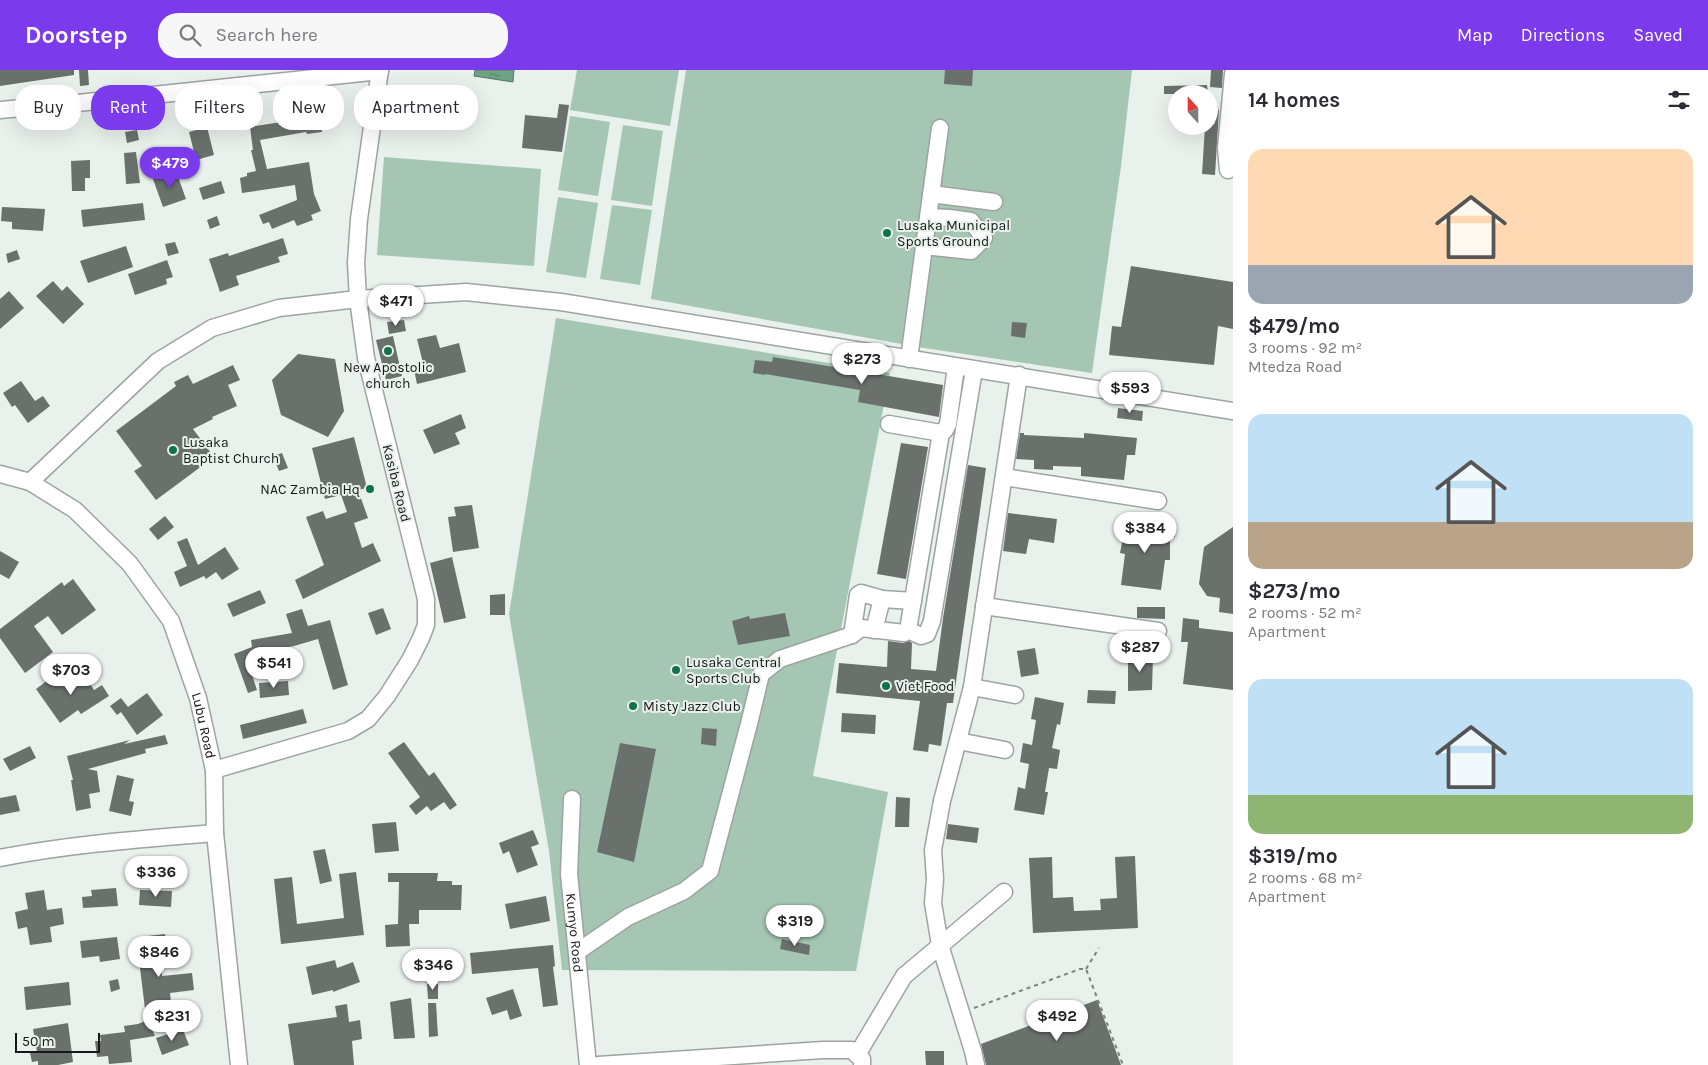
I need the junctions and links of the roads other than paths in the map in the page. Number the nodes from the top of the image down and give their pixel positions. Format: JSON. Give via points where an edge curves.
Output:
{"nodes":[{"id":1,"x":380,"y":71,"type":"edge"},
{"id":2,"x":1233,"y":74,"type":"edge"},
{"id":3,"x":0,"y":110,"type":"edge"},
{"id":4,"x":940,"y":128,"type":"dead end"},
{"id":5,"x":1228,"y":170,"type":"dead end"},
{"id":6,"x":931,"y":194,"type":"junction"},
{"id":7,"x":994,"y":202,"type":"dead end"},
{"id":8,"x":928,"y":217,"type":"junction"},
{"id":9,"x":924,"y":246,"type":"junction"},
{"id":10,"x":358,"y":298,"type":"junction"},
{"id":11,"x":909,"y":359,"type":"junction"},
{"id":12,"x":956,"y":367,"type":"junction"},
{"id":13,"x":974,"y":370,"type":"junction"},
{"id":14,"x":1019,"y":376,"type":"junction"},
{"id":15,"x":1233,"y":411,"type":"edge"},
{"id":16,"x":889,"y":424,"type":"dead end"},
{"id":17,"x":941,"y":432,"type":"junction"},
{"id":18,"x":0,"y":474,"type":"edge"},
{"id":19,"x":1004,"y":477,"type":"junction"},
{"id":20,"x":30,"y":482,"type":"junction"},
{"id":21,"x":1158,"y":501,"type":"dead end"},
{"id":22,"x":882,"y":599,"type":"junction"},
{"id":23,"x":913,"y":601,"type":"junction"},
{"id":24,"x":984,"y":606,"type":"junction"},
{"id":25,"x":874,"y":630,"type":"junction"},
{"id":26,"x":908,"y":630,"type":"junction"},
{"id":27,"x":1158,"y":631,"type":"dead end"},
{"id":28,"x":852,"y":635,"type":"junction"},
{"id":29,"x":972,"y":687,"type":"junction"},
{"id":30,"x":1015,"y":694,"type":"dead end"},
{"id":31,"x":958,"y":741,"type":"junction"},
{"id":32,"x":1006,"y":750,"type":"dead end"},
{"id":33,"x":214,"y":770,"type":"junction"},
{"id":34,"x":572,"y":800,"type":"dead end"},
{"id":35,"x":215,"y":833,"type":"junction"},
{"id":36,"x":0,"y":858,"type":"edge"},
{"id":37,"x":1004,"y":892,"type":"dead end"},
{"id":38,"x":940,"y":945,"type":"junction"},
{"id":39,"x":577,"y":952,"type":"junction"},
{"id":40,"x":742,"y":1060,"type":"edge"},
{"id":41,"x":860,"y":1060,"type":"edge"},
{"id":42,"x":238,"y":1065,"type":"edge"},
{"id":43,"x":588,"y":1065,"type":"edge"},
{"id":44,"x":598,"y":1065,"type":"edge"},
{"id":45,"x":976,"y":1065,"type":"edge"}],
"edges":[{"from":1,"to":3,"type":"street"},
{"from":1,"to":10,"type":"street","name":"Kasiba Road","via":[[359,219]]},
{"from":2,"to":5,"type":"street","via":[[1226,148]]},
{"from":4,"to":6,"type":"street"},
{"from":6,"to":7,"type":"street"},
{"from":6,"to":8,"type":"street"},
{"from":8,"to":9,"type":"street"},
{"from":8,"to":9,"type":"street","via":[[971,221],[984,238],[971,251]]},
{"from":9,"to":11,"type":"street"},
{"from":10,"to":11,"type":"street","via":[[466,292],[561,302]]},
{"from":10,"to":20,"type":"street","via":[[279,308],[212,328],[158,361]]},
{"from":10,"to":33,"type":"street","name":"Kasiba Road","via":[[366,358],[426,599],[426,625],[410,660],[368,719],[348,731]]},
{"from":11,"to":12,"type":"street"},
{"from":12,"to":13,"type":"street"},
{"from":12,"to":17,"type":"street","via":[[948,424]]},
{"from":13,"to":14,"type":"street"},
{"from":13,"to":26,"type":"street","via":[[932,621],[927,634],[921,636]]},
{"from":14,"to":15,"type":"street"},
{"from":14,"to":19,"type":"street"},
{"from":16,"to":17,"type":"street"},
{"from":17,"to":23,"type":"street"},
{"from":18,"to":20,"type":"street","name":"Lubu Road"},
{"from":19,"to":21,"type":"street"},
{"from":19,"to":24,"type":"street"},
{"from":20,"to":33,"type":"street","name":"Lubu Road","via":[[75,510],[124,557],[171,621],[198,698]]},
{"from":22,"to":23,"type":"street"},
{"from":22,"to":25,"type":"street"},
{"from":22,"to":28,"type":"street","via":[[858,595]]},
{"from":23,"to":26,"type":"street"},
{"from":24,"to":27,"type":"street"},
{"from":24,"to":29,"type":"street"},
{"from":25,"to":26,"type":"street","via":[[904,633]]},
{"from":25,"to":28,"type":"street","via":[[860,628]]},
{"from":28,"to":39,"type":"street","via":[[780,659],[761,674],[710,871],[684,890],[628,917]]},
{"from":29,"to":30,"type":"street"},
{"from":29,"to":31,"type":"street"},
{"from":31,"to":32,"type":"street"},
{"from":31,"to":38,"type":"street","via":[[933,850],[933,903]]},
{"from":33,"to":35,"type":"street","name":"Lubu Road"},
{"from":34,"to":39,"type":"street","name":"Kumyo Road","via":[[569,874]]},
{"from":35,"to":36,"type":"street","via":[[92,844]]},
{"from":35,"to":42,"type":"street","name":"Lubu Road"},
{"from":37,"to":38,"type":"street"},
{"from":38,"to":41,"type":"street","via":[[904,976]]},
{"from":38,"to":45,"type":"street"},
{"from":39,"to":43,"type":"street","name":"Kumyo Road"},
{"from":40,"to":41,"type":"street","via":[[823,1050],[852,1050]]},
{"from":40,"to":44,"type":"street"}]}
